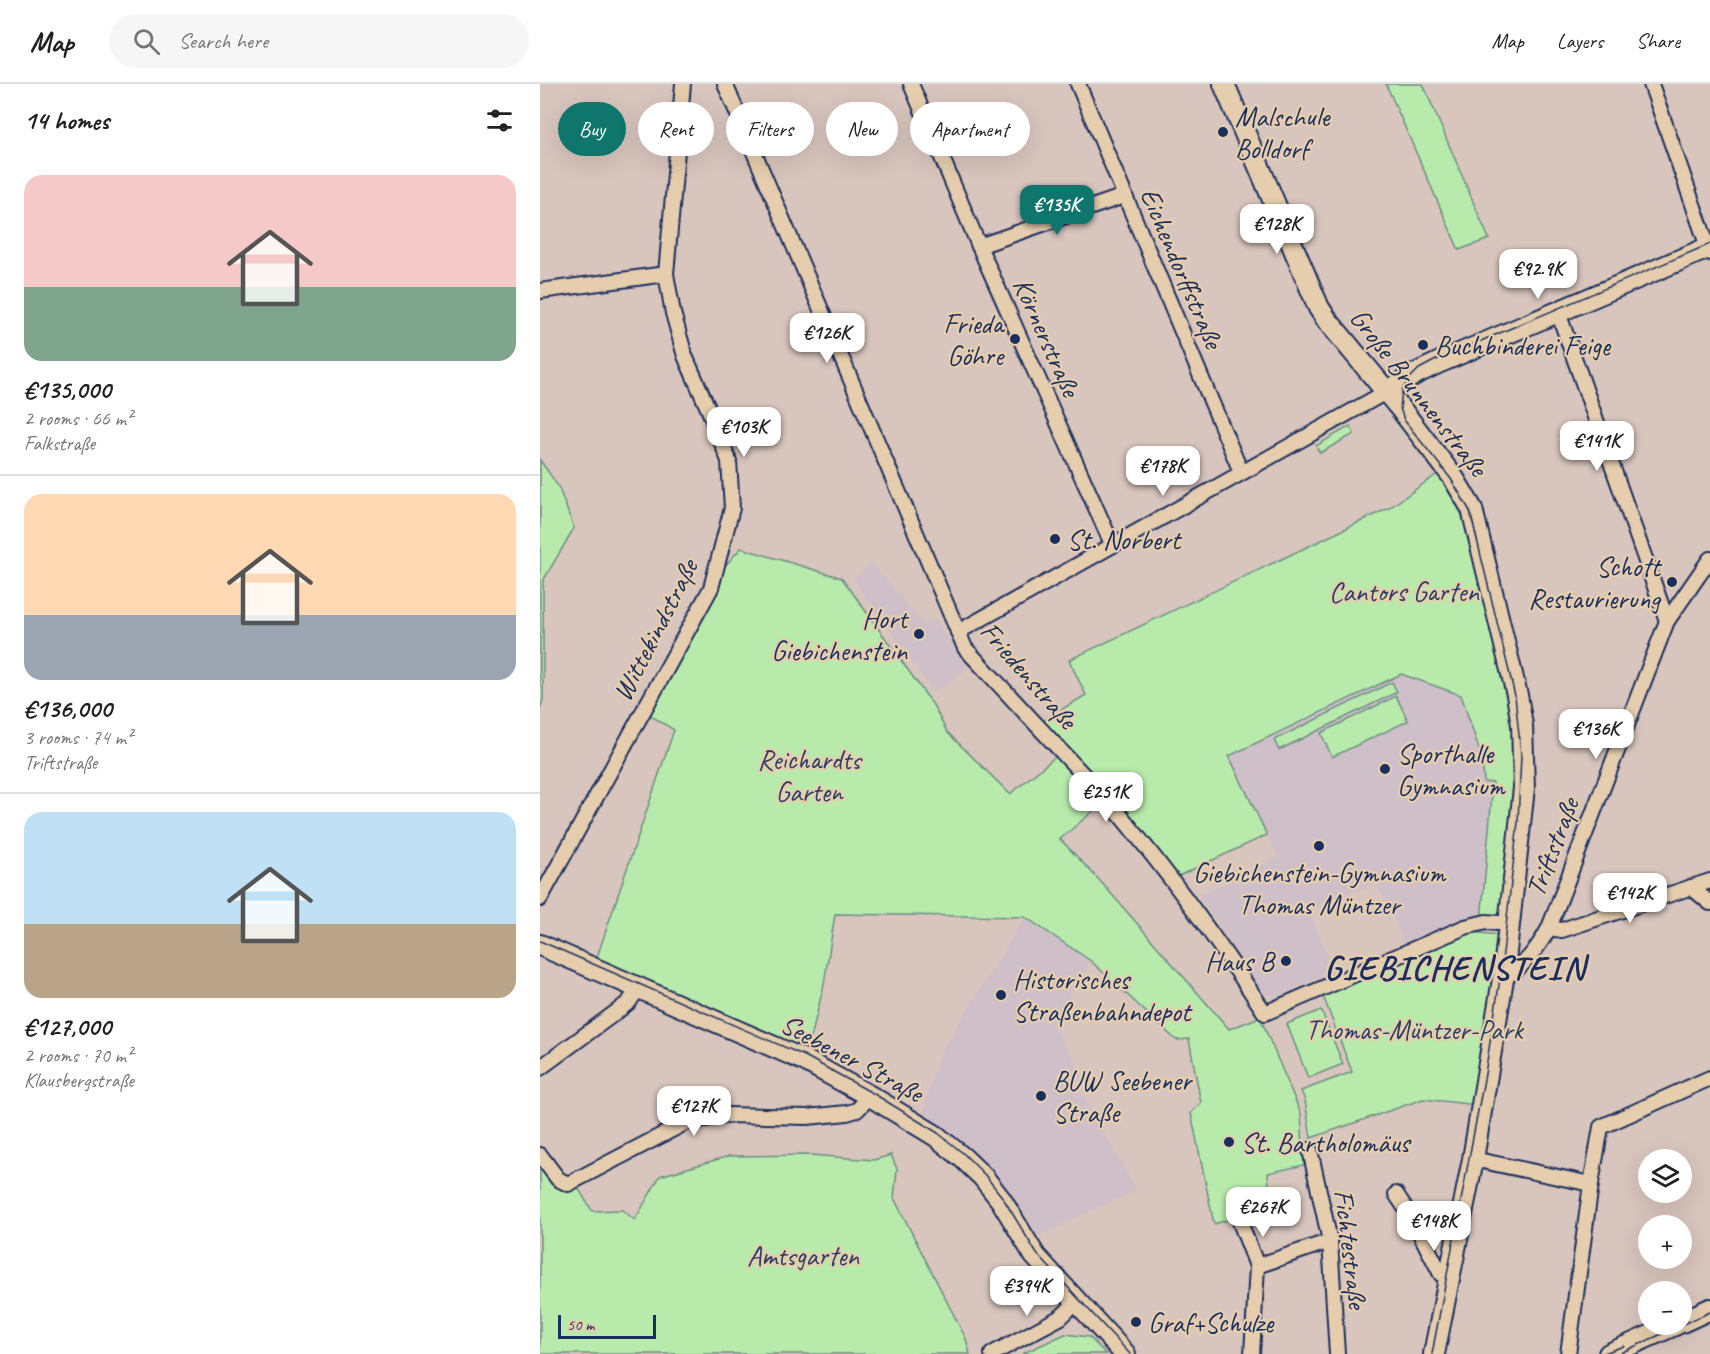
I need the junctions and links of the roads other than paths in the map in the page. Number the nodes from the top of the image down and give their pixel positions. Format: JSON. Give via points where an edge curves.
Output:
{"nodes":[{"id":1,"x":683,"y":84,"type":"edge"},
{"id":2,"x":725,"y":84,"type":"edge"},
{"id":3,"x":911,"y":84,"type":"edge"},
{"id":4,"x":1078,"y":84,"type":"edge"},
{"id":5,"x":1224,"y":84,"type":"edge"},
{"id":6,"x":1651,"y":84,"type":"edge"},
{"id":7,"x":1124,"y":196,"type":"junction"},
{"id":8,"x":979,"y":246,"type":"junction"},
{"id":9,"x":1709,"y":250,"type":"edge"},
{"id":10,"x":666,"y":274,"type":"junction"},
{"id":11,"x":540,"y":291,"type":"edge"},
{"id":12,"x":1558,"y":312,"type":"junction"},
{"id":13,"x":1386,"y":392,"type":"junction"},
{"id":14,"x":1240,"y":472,"type":"junction"},
{"id":15,"x":1112,"y":544,"type":"junction"},
{"id":16,"x":1710,"y":559,"type":"edge"},
{"id":17,"x":1667,"y":621,"type":"junction"},
{"id":18,"x":958,"y":632,"type":"junction"},
{"id":19,"x":1710,"y":881,"type":"edge"},
{"id":20,"x":1691,"y":887,"type":"junction"},
{"id":21,"x":540,"y":899,"type":"edge"},
{"id":22,"x":1710,"y":903,"type":"edge"},
{"id":23,"x":1509,"y":924,"type":"junction"},
{"id":24,"x":1549,"y":928,"type":"junction"},
{"id":25,"x":540,"y":945,"type":"edge"},
{"id":26,"x":1503,"y":979,"type":"junction"},
{"id":27,"x":639,"y":987,"type":"junction"},
{"id":28,"x":540,"y":1068,"type":"edge"},
{"id":29,"x":1710,"y":1078,"type":"edge"},
{"id":30,"x":870,"y":1096,"type":"junction"},
{"id":31,"x":1310,"y":1150,"type":"dead end"},
{"id":32,"x":540,"y":1155,"type":"edge"},
{"id":33,"x":1473,"y":1159,"type":"junction"},
{"id":34,"x":1591,"y":1184,"type":"junction"},
{"id":35,"x":1396,"y":1194,"type":"dead end"},
{"id":36,"x":1240,"y":1222,"type":"dead end"},
{"id":37,"x":1330,"y":1241,"type":"junction"},
{"id":38,"x":1257,"y":1266,"type":"junction"},
{"id":39,"x":1448,"y":1277,"type":"junction"},
{"id":40,"x":1077,"y":1301,"type":"junction"},
{"id":41,"x":1710,"y":1309,"type":"edge"},
{"id":42,"x":1692,"y":1317,"type":"edge"},
{"id":43,"x":1652,"y":1335,"type":"edge"},
{"id":44,"x":992,"y":1354,"type":"edge"},
{"id":45,"x":1125,"y":1354,"type":"edge"},
{"id":46,"x":1251,"y":1354,"type":"edge"},
{"id":47,"x":1337,"y":1354,"type":"edge"},
{"id":48,"x":1434,"y":1354,"type":"edge"},
{"id":49,"x":1568,"y":1354,"type":"edge"},
{"id":50,"x":1609,"y":1354,"type":"edge"}],
"edges":[{"from":1,"to":10,"type":"street","name":"Wittekindstraße"},
{"from":2,"to":18,"type":"street","name":"Friedenstraße"},
{"from":3,"to":8,"type":"street","name":"Körnerstraße"},
{"from":4,"to":7,"type":"street","name":"Eichendorffstraße"},
{"from":5,"to":13,"type":"main road","name":"Große Brunnenstraße","via":[[1319,308]]},
{"from":6,"to":9,"type":"street"},
{"from":7,"to":8,"type":"street"},
{"from":7,"to":14,"type":"street","name":"Eichendorffstraße"},
{"from":8,"to":15,"type":"street","name":"Körnerstraße"},
{"from":9,"to":12,"type":"main road"},
{"from":10,"to":11,"type":"street"},
{"from":10,"to":21,"type":"street","name":"Wittekindstraße","via":[[685,356],[729,461],[732,508],[711,588]]},
{"from":12,"to":13,"type":"main road","via":[[1415,374]]},
{"from":12,"to":17,"type":"street"},
{"from":13,"to":14,"type":"street"},
{"from":13,"to":23,"type":"main road","name":"Große Brunnenstraße","via":[[1454,477],[1472,509],[1517,695],[1524,788]]},
{"from":14,"to":15,"type":"street"},
{"from":15,"to":18,"type":"street"},
{"from":16,"to":17,"type":"street","name":"Triftstraße"},
{"from":17,"to":24,"type":"street","name":"Triftstraße"},
{"from":18,"to":23,"type":"street","name":"Friedenstraße","via":[[981,667],[1138,837],[1220,944],[1265,1013],[1465,927],[1486,922]]},
{"from":19,"to":20,"type":"street"},
{"from":20,"to":22,"type":"street"},
{"from":20,"to":24,"type":"street","via":[[1562,930]]},
{"from":23,"to":26,"type":"main road","name":"Große Brunnenstraße"},
{"from":24,"to":26,"type":"street","name":"Triftstraße","via":[[1519,970]]},
{"from":25,"to":27,"type":"main road","name":"Seebener Straße"},
{"from":26,"to":33,"type":"main road","name":"Große Brunnenstraße"},
{"from":27,"to":28,"type":"street","via":[[619,1011]]},
{"from":27,"to":30,"type":"main road","name":"Seebener Straße","via":[[804,1060]]},
{"from":29,"to":34,"type":"street","via":[[1601,1127]]},
{"from":30,"to":32,"type":"street","via":[[857,1110],[847,1113],[807,1117],[727,1115],[685,1123],[568,1184],[558,1179]]},
{"from":30,"to":40,"type":"main road","name":"Seebener Straße","via":[[936,1136],[967,1161],[1000,1200],[1035,1256]]},
{"from":31,"to":37,"type":"street","name":"Fichtestraße"},
{"from":33,"to":34,"type":"street"},
{"from":33,"to":39,"type":"main road","name":"Große Brunnenstraße"},
{"from":34,"to":49,"type":"street"},
{"from":35,"to":39,"type":"street","via":[[1441,1274]]},
{"from":36,"to":38,"type":"street"},
{"from":37,"to":38,"type":"street"},
{"from":37,"to":47,"type":"street","name":"Fichtestraße"},
{"from":38,"to":46,"type":"street"},
{"from":39,"to":48,"type":"main road","name":"Große Brunnenstraße"},
{"from":40,"to":44,"type":"street","via":[[1061,1317]]},
{"from":40,"to":45,"type":"main road","name":"Seebener Straße"},
{"from":41,"to":42,"type":"main road"},
{"from":43,"to":50,"type":"main road"}]}
